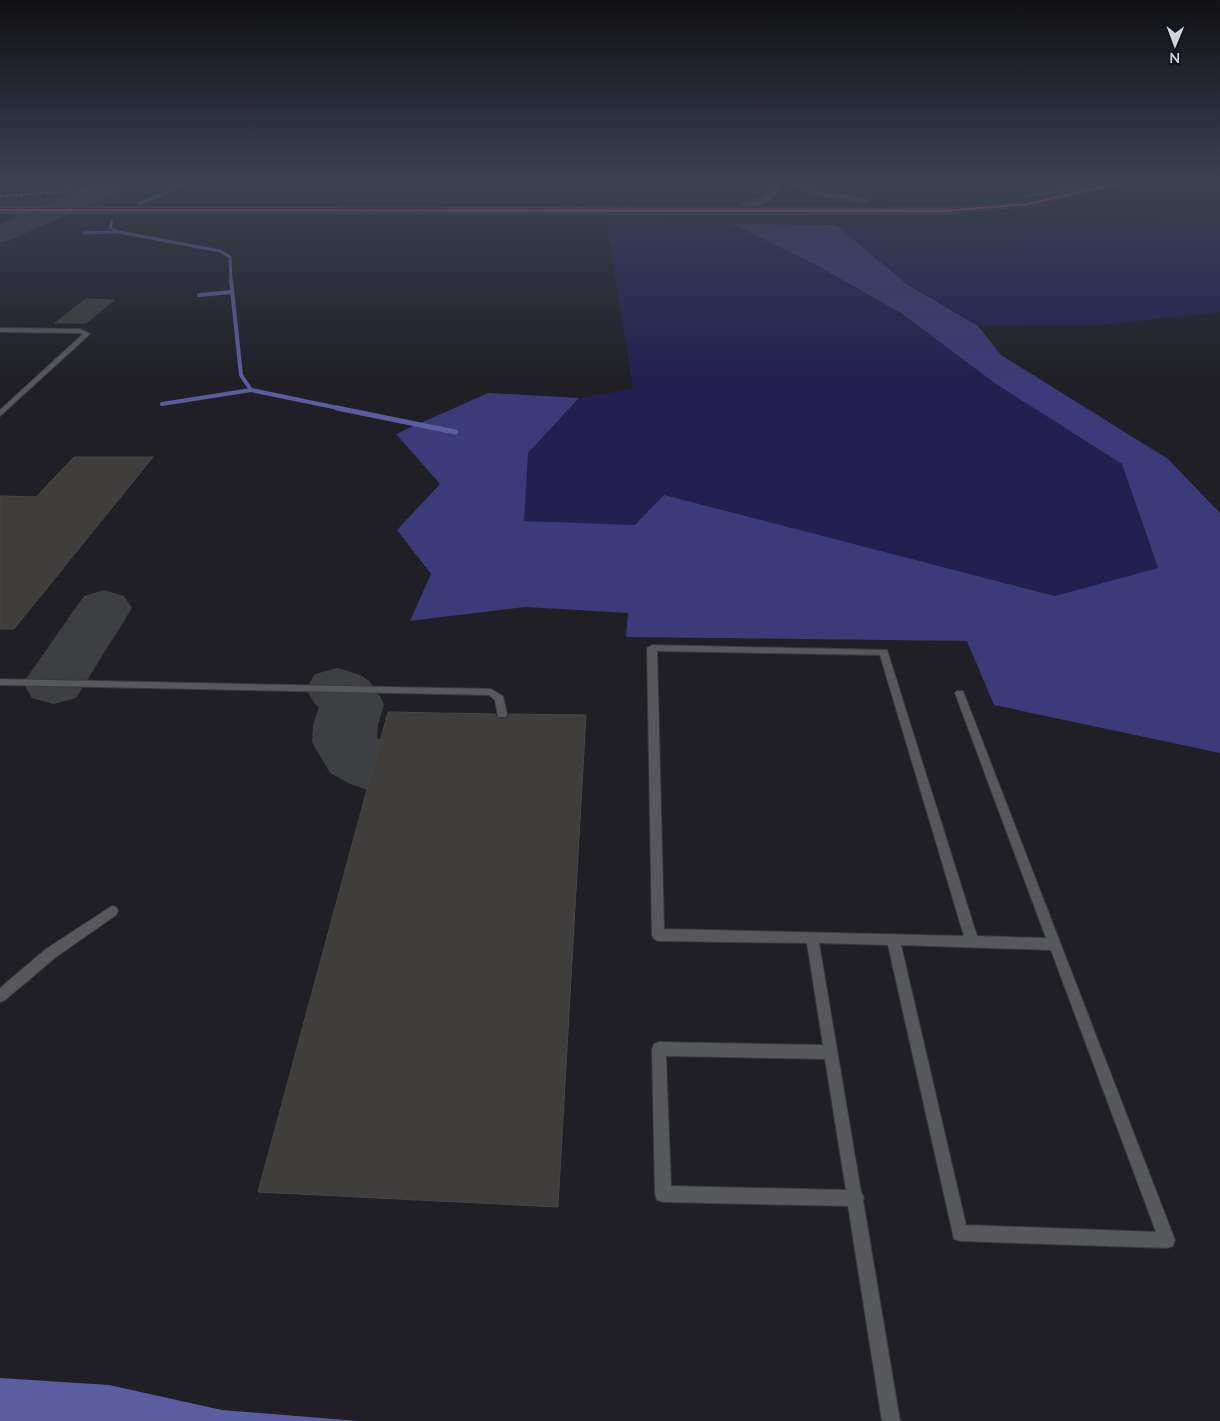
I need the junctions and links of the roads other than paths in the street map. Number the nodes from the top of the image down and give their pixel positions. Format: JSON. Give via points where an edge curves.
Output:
{"nodes":[{"id":1,"x":0,"y":330,"type":"edge"},
{"id":2,"x":0,"y":414,"type":"edge"},
{"id":3,"x":0,"y":682,"type":"edge"},
{"id":4,"x":960,"y":693,"type":"dead end"},
{"id":5,"x":502,"y":714,"type":"dead end"},
{"id":6,"x":112,"y":911,"type":"dead end"},
{"id":7,"x":812,"y":937,"type":"junction"},
{"id":8,"x":893,"y":940,"type":"junction"},
{"id":9,"x":972,"y":942,"type":"junction"},
{"id":10,"x":1055,"y":944,"type":"junction"},
{"id":11,"x":0,"y":996,"type":"edge"},
{"id":12,"x":831,"y":1052,"type":"junction"},
{"id":13,"x":856,"y":1198,"type":"junction"},
{"id":14,"x":891,"y":1421,"type":"edge"}],
"edges":[{"from":1,"to":2,"type":"lane","via":[[80,331],[87,334]]},
{"from":3,"to":5,"type":"lane","via":[[491,692],[500,698]]},
{"from":4,"to":10,"type":"lane"},
{"from":6,"to":11,"type":"lane","via":[[51,954]]},
{"from":7,"to":8,"type":"lane"},
{"from":7,"to":9,"type":"lane","via":[[658,934],[652,648],[884,652]]},
{"from":7,"to":12,"type":"lane"},
{"from":8,"to":9,"type":"lane"},
{"from":8,"to":10,"type":"lane","via":[[960,1233],[1167,1240]]},
{"from":9,"to":10,"type":"lane"},
{"from":12,"to":13,"type":"lane"},
{"from":12,"to":13,"type":"lane","via":[[659,1049],[662,1194]]},
{"from":13,"to":14,"type":"lane"}]}
